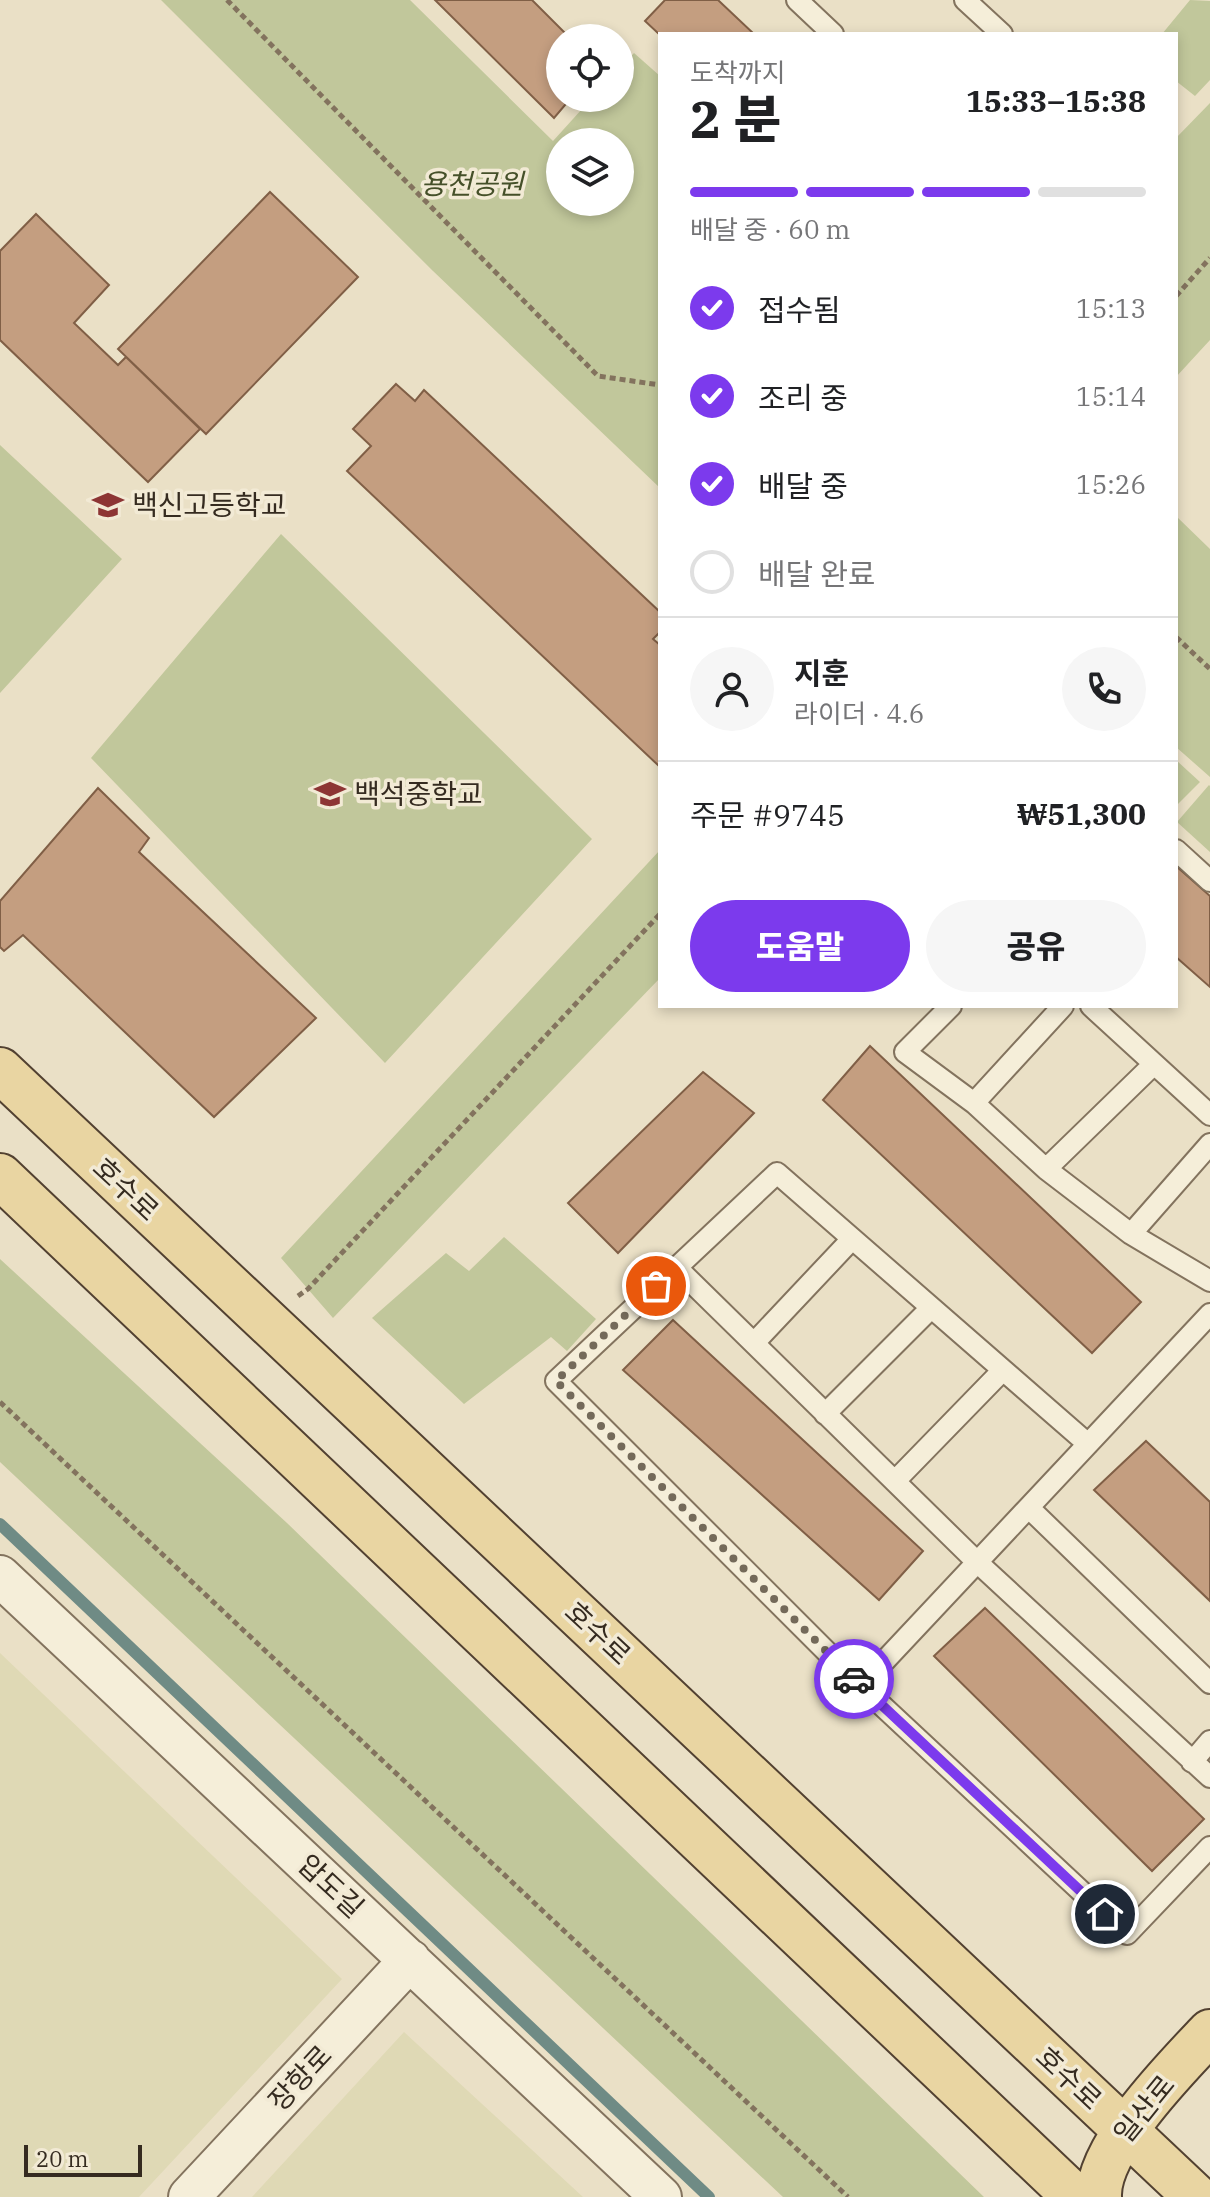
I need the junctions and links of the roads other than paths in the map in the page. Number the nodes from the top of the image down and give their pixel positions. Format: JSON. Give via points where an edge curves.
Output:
{"nodes":[{"id":1,"x":797,"y":0,"type":"edge"},
{"id":2,"x":965,"y":0,"type":"edge"},
{"id":3,"x":831,"y":32,"type":"edge"},
{"id":4,"x":1000,"y":32,"type":"edge"},
{"id":5,"x":1178,"y":852,"type":"edge"},
{"id":6,"x":1210,"y":881,"type":"edge"},
{"id":7,"x":949,"y":1008,"type":"edge"},
{"id":8,"x":1061,"y":1008,"type":"edge"},
{"id":9,"x":1093,"y":1008,"type":"edge"},
{"id":10,"x":1154,"y":1064,"type":"junction"},
{"id":11,"x":0,"y":1070,"type":"edge"},
{"id":12,"x":974,"y":1103,"type":"junction"},
{"id":13,"x":1210,"y":1115,"type":"edge"},
{"id":14,"x":1210,"y":1144,"type":"edge"},
{"id":15,"x":1046,"y":1169,"type":"junction"},
{"id":16,"x":0,"y":1176,"type":"edge"},
{"id":17,"x":1131,"y":1234,"type":"junction"},
{"id":18,"x":852,"y":1239,"type":"junction"},
{"id":19,"x":676,"y":1267,"type":"junction"},
{"id":20,"x":1210,"y":1281,"type":"edge"},
{"id":21,"x":931,"y":1308,"type":"junction"},
{"id":22,"x":1210,"y":1314,"type":"edge"},
{"id":23,"x":754,"y":1343,"type":"junction"},
{"id":24,"x":1003,"y":1370,"type":"junction"},
{"id":25,"x":825,"y":1414,"type":"junction"},
{"id":26,"x":1088,"y":1444,"type":"junction"},
{"id":27,"x":895,"y":1481,"type":"junction"},
{"id":28,"x":1029,"y":1508,"type":"junction"},
{"id":29,"x":977,"y":1562,"type":"junction"},
{"id":30,"x":0,"y":1576,"type":"edge"},
{"id":31,"x":1210,"y":1683,"type":"edge"},
{"id":32,"x":861,"y":1686,"type":"junction"},
{"id":33,"x":1210,"y":1741,"type":"edge"},
{"id":34,"x":1192,"y":1762,"type":"junction"},
{"id":35,"x":1210,"y":1777,"type":"edge"},
{"id":36,"x":1210,"y":1847,"type":"edge"},
{"id":37,"x":410,"y":1960,"type":"junction"},
{"id":38,"x":1210,"y":2032,"type":"edge"},
{"id":39,"x":1126,"y":2131,"type":"junction"},
{"id":40,"x":1191,"y":2185,"type":"edge"},
{"id":41,"x":189,"y":2197,"type":"edge"},
{"id":42,"x":661,"y":2197,"type":"edge"},
{"id":43,"x":1075,"y":2197,"type":"edge"},
{"id":44,"x":1099,"y":2197,"type":"edge"}],
"edges":[{"from":1,"to":3,"type":"lane"},
{"from":2,"to":4,"type":"lane"},
{"from":5,"to":6,"type":"lane"},
{"from":7,"to":12,"type":"lane","via":[[905,1052]]},
{"from":8,"to":12,"type":"lane"},
{"from":9,"to":10,"type":"lane"},
{"from":10,"to":13,"type":"lane"},
{"from":10,"to":15,"type":"lane"},
{"from":11,"to":39,"type":"main road","name":"호수로"},
{"from":12,"to":15,"type":"lane"},
{"from":14,"to":17,"type":"lane"},
{"from":15,"to":17,"type":"lane"},
{"from":16,"to":43,"type":"main road"},
{"from":17,"to":20,"type":"lane"},
{"from":18,"to":19,"type":"lane","via":[[777,1173]]},
{"from":18,"to":21,"type":"lane"},
{"from":18,"to":23,"type":"lane"},
{"from":19,"to":23,"type":"lane"},
{"from":19,"to":32,"type":"lane","via":[[556,1381]]},
{"from":21,"to":24,"type":"lane"},
{"from":21,"to":25,"type":"lane"},
{"from":22,"to":26,"type":"lane"},
{"from":23,"to":25,"type":"lane"},
{"from":24,"to":26,"type":"lane"},
{"from":24,"to":27,"type":"lane"},
{"from":25,"to":27,"type":"lane"},
{"from":26,"to":28,"type":"lane"},
{"from":27,"to":29,"type":"lane"},
{"from":28,"to":29,"type":"lane"},
{"from":28,"to":31,"type":"lane"},
{"from":29,"to":32,"type":"lane"},
{"from":29,"to":34,"type":"lane"},
{"from":30,"to":37,"type":"street","name":"압도길"},
{"from":32,"to":36,"type":"lane","via":[[1127,1934]]},
{"from":33,"to":34,"type":"lane"},
{"from":34,"to":35,"type":"lane"},
{"from":37,"to":41,"type":"street","name":"장항로"},
{"from":37,"to":42,"type":"street","name":"압도길"},
{"from":38,"to":39,"type":"main road","name":"일산로"},
{"from":39,"to":40,"type":"main road","name":"호수로"},
{"from":39,"to":44,"type":"main road","name":"일산로","via":[[1109,2152],[1098,2183]]}]}
